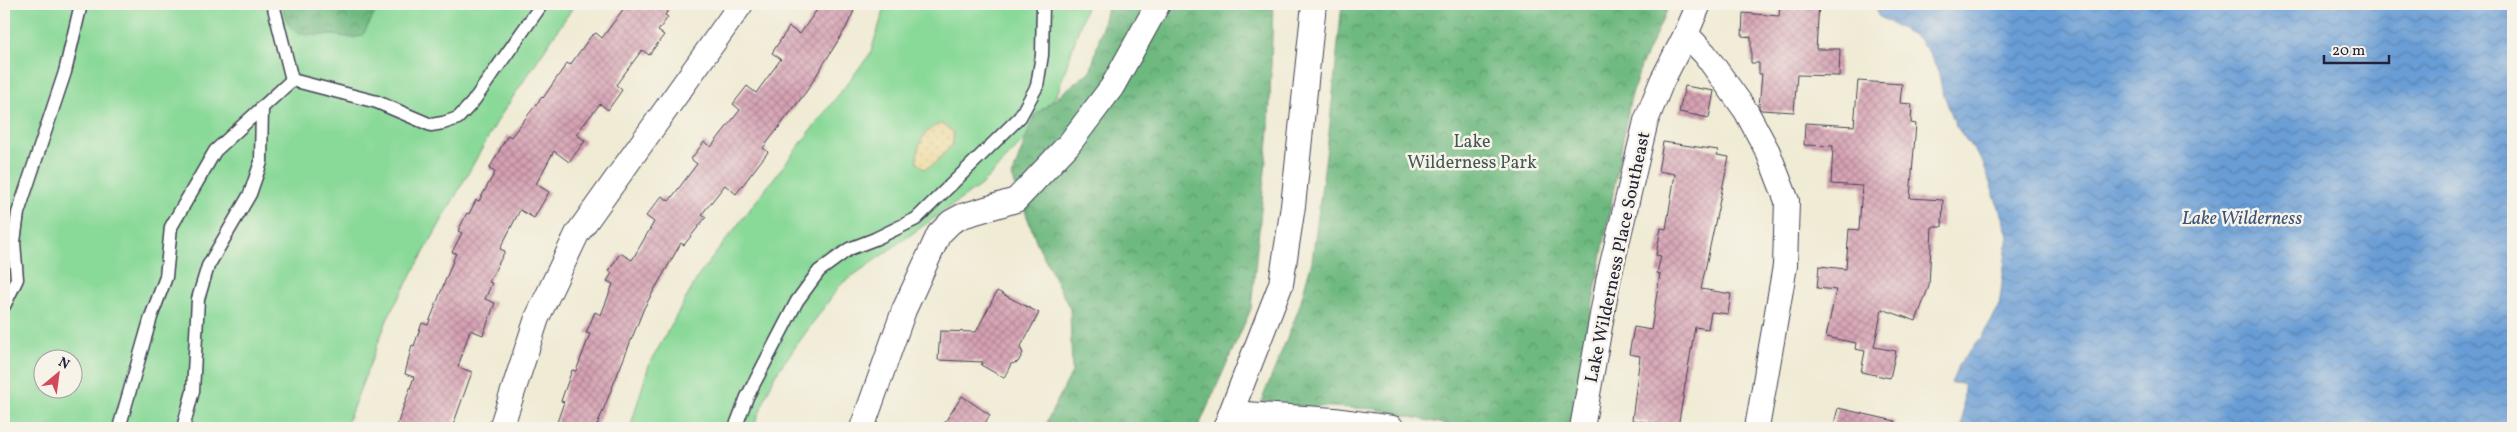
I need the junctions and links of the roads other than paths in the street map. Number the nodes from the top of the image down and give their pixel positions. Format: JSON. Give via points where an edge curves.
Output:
{"nodes":[{"id":1,"x":81,"y":4,"type":"edge"},
{"id":2,"x":273,"y":4,"type":"edge"},
{"id":3,"x":542,"y":4,"type":"edge"},
{"id":4,"x":741,"y":4,"type":"edge"},
{"id":5,"x":1043,"y":4,"type":"edge"},
{"id":6,"x":1158,"y":4,"type":"edge"},
{"id":7,"x":1314,"y":4,"type":"edge"},
{"id":8,"x":1699,"y":4,"type":"edge"},
{"id":9,"x":1686,"y":34,"type":"junction"},
{"id":10,"x":292,"y":80,"type":"junction"},
{"id":11,"x":262,"y":107,"type":"junction"},
{"id":12,"x":4,"y":306,"type":"edge"},
{"id":13,"x":1228,"y":421,"type":"edge"},
{"id":14,"x":119,"y":428,"type":"edge"},
{"id":15,"x":183,"y":428,"type":"edge"},
{"id":16,"x":501,"y":428,"type":"edge"},
{"id":17,"x":736,"y":428,"type":"edge"},
{"id":18,"x":862,"y":428,"type":"edge"},
{"id":19,"x":1392,"y":428,"type":"edge"},
{"id":20,"x":1582,"y":428,"type":"edge"},
{"id":21,"x":1757,"y":428,"type":"edge"}],
"edges":[{"from":1,"to":12,"type":"lane","via":[[65,72],[18,213],[14,242],[17,279]]},
{"from":2,"to":10,"type":"lane"},
{"from":3,"to":10,"type":"lane","via":[[472,103],[458,118],[443,123],[431,125],[377,102]]},
{"from":4,"to":16,"type":"street","via":[[577,234],[537,318]]},
{"from":5,"to":17,"type":"lane","via":[[1042,55],[1037,86],[1020,117],[916,219],[849,249],[820,271],[792,310],[747,397]]},
{"from":6,"to":18,"type":"street","via":[[1112,87],[1069,144],[1016,200],[962,216],[939,234],[904,310]]},
{"from":7,"to":13,"type":"street","via":[[1281,284]]},
{"from":8,"to":9,"type":"street","name":"Lake Wilderness Place Southeast"},
{"from":9,"to":20,"type":"street","name":"Lake Wilderness Place Southeast","via":[[1646,120],[1608,281]]},
{"from":9,"to":21,"type":"street","via":[[1705,54],[1746,111],[1768,152],[1787,201],[1786,266]]},
{"from":10,"to":11,"type":"lane"},
{"from":11,"to":14,"type":"lane","via":[[215,151],[171,227],[166,277]]},
{"from":11,"to":15,"type":"lane","via":[[261,162],[250,194],[208,266],[198,299],[193,391]]},
{"from":13,"to":19,"type":"street","via":[[1334,420]]}]}
